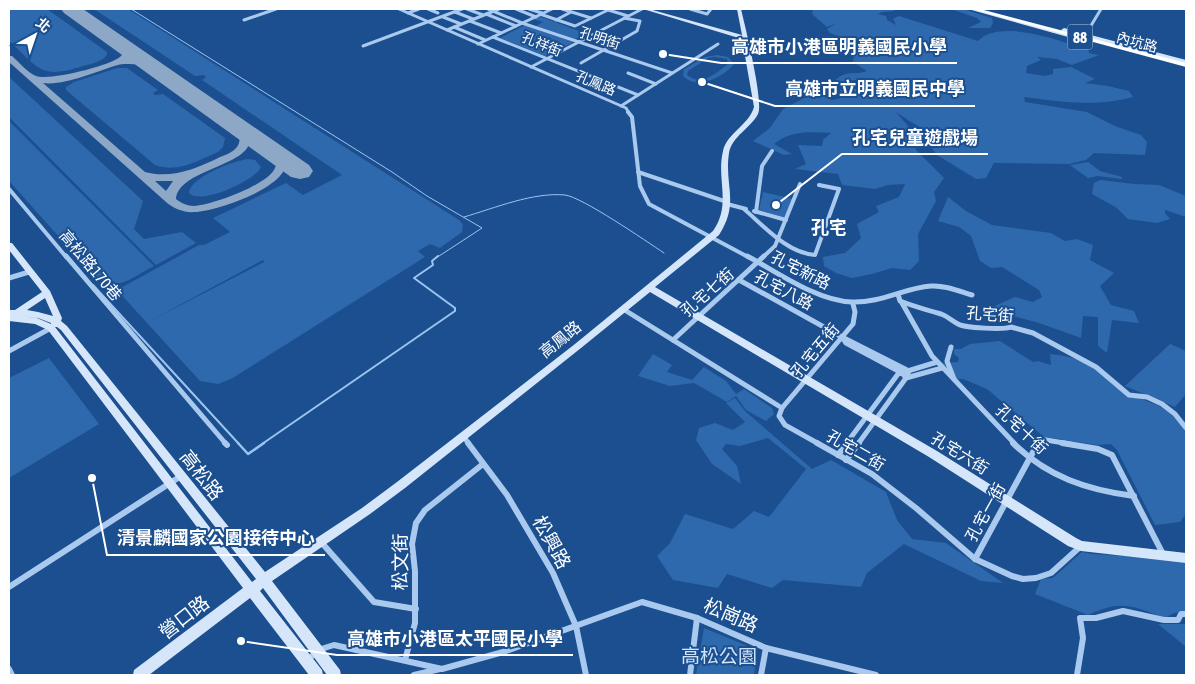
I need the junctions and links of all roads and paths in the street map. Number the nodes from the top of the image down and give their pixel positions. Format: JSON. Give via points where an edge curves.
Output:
{"nodes":[{"id":1,"x":276,"y":9,"type":"edge"},
{"id":2,"x":399,"y":9,"type":"edge"},
{"id":3,"x":419,"y":9,"type":"edge"},
{"id":4,"x":428,"y":9,"type":"edge"},
{"id":5,"x":462,"y":9,"type":"edge"},
{"id":6,"x":467,"y":9,"type":"edge"},
{"id":7,"x":488,"y":9,"type":"edge"},
{"id":8,"x":499,"y":9,"type":"edge"},
{"id":9,"x":516,"y":9,"type":"edge"},
{"id":10,"x":530,"y":9,"type":"edge"},
{"id":11,"x":552,"y":9,"type":"edge"},
{"id":12,"x":562,"y":9,"type":"edge"},
{"id":13,"x":606,"y":9,"type":"edge"},
{"id":14,"x":644,"y":9,"type":"edge"},
{"id":15,"x":652,"y":9,"type":"edge"},
{"id":16,"x":690,"y":9,"type":"edge"},
{"id":17,"x":710,"y":9,"type":"edge"},
{"id":18,"x":739,"y":9,"type":"edge"},
{"id":19,"x":743,"y":9,"type":"edge"},
{"id":20,"x":970,"y":9,"type":"edge"},
{"id":21,"x":974,"y":9,"type":"edge"},
{"id":22,"x":982,"y":9,"type":"edge"},
{"id":23,"x":1101,"y":9,"type":"edge"},
{"id":24,"x":493,"y":11,"type":"junction"},
{"id":25,"x":454,"y":12,"type":"junction"},
{"id":26,"x":571,"y":12,"type":"junction"},
{"id":27,"x":408,"y":13,"type":"junction"},
{"id":28,"x":438,"y":13,"type":"dead end"},
{"id":29,"x":485,"y":14,"type":"junction"},
{"id":30,"x":541,"y":14,"type":"junction"},
{"id":31,"x":442,"y":16,"type":"junction"},
{"id":32,"x":536,"y":16,"type":"junction"},
{"id":33,"x":629,"y":16,"type":"junction"},
{"id":34,"x":591,"y":18,"type":"junction"},
{"id":35,"x":624,"y":18,"type":"junction"},
{"id":36,"x":244,"y":20,"type":"dead end"},
{"id":37,"x":471,"y":20,"type":"junction"},
{"id":38,"x":556,"y":20,"type":"junction"},
{"id":39,"x":429,"y":22,"type":"junction"},
{"id":40,"x":522,"y":23,"type":"junction"},
{"id":41,"x":461,"y":24,"type":"junction"},
{"id":42,"x":516,"y":26,"type":"junction"},
{"id":43,"x":454,"y":27,"type":"junction"},
{"id":44,"x":447,"y":30,"type":"junction"},
{"id":45,"x":501,"y":33,"type":"junction"},
{"id":46,"x":493,"y":37,"type":"junction"},
{"id":47,"x":1084,"y":37,"type":"junction"},
{"id":48,"x":745,"y":38,"type":"junction"},
{"id":49,"x":485,"y":40,"type":"junction"},
{"id":50,"x":578,"y":42,"type":"junction"},
{"id":51,"x":478,"y":44,"type":"junction"},
{"id":52,"x":718,"y":44,"type":"dead end"},
{"id":53,"x":363,"y":46,"type":"dead end"},
{"id":54,"x":605,"y":50,"type":"junction"},
{"id":55,"x":547,"y":58,"type":"junction"},
{"id":56,"x":581,"y":63,"type":"dead end"},
{"id":57,"x":1186,"y":64,"type":"edge"},
{"id":58,"x":531,"y":67,"type":"junction"},
{"id":59,"x":628,"y":73,"type":"dead end"},
{"id":60,"x":672,"y":73,"type":"junction"},
{"id":61,"x":656,"y":84,"type":"junction"},
{"id":62,"x":638,"y":95,"type":"junction"},
{"id":63,"x":621,"y":106,"type":"junction"},
{"id":64,"x":772,"y":151,"type":"dead end"},
{"id":65,"x":638,"y":172,"type":"junction"},
{"id":66,"x":800,"y":184,"type":"dead end"},
{"id":67,"x":820,"y":185,"type":"dead end"},
{"id":68,"x":9,"y":189,"type":"edge"},
{"id":69,"x":727,"y":203,"type":"junction"},
{"id":70,"x":744,"y":209,"type":"junction"},
{"id":71,"x":756,"y":212,"type":"junction"},
{"id":72,"x":786,"y":220,"type":"junction"},
{"id":73,"x":712,"y":237,"type":"junction"},
{"id":74,"x":779,"y":238,"type":"junction"},
{"id":75,"x":9,"y":246,"type":"edge"},
{"id":76,"x":759,"y":263,"type":"junction"},
{"id":77,"x":29,"y":272,"type":"junction"},
{"id":78,"x":9,"y":278,"type":"edge"},
{"id":79,"x":739,"y":280,"type":"junction"},
{"id":80,"x":650,"y":288,"type":"junction"},
{"id":81,"x":47,"y":293,"type":"junction"},
{"id":82,"x":898,"y":294,"type":"junction"},
{"id":83,"x":972,"y":295,"type":"dead end"},
{"id":84,"x":900,"y":300,"type":"junction"},
{"id":85,"x":853,"y":304,"type":"junction"},
{"id":86,"x":623,"y":309,"type":"junction"},
{"id":87,"x":11,"y":315,"type":"edge"},
{"id":88,"x":698,"y":315,"type":"junction"},
{"id":89,"x":54,"y":325,"type":"junction"},
{"id":90,"x":842,"y":337,"type":"junction"},
{"id":91,"x":673,"y":340,"type":"junction"},
{"id":92,"x":951,"y":347,"type":"dead end"},
{"id":93,"x":9,"y":351,"type":"edge"},
{"id":94,"x":937,"y":362,"type":"junction"},
{"id":95,"x":942,"y":368,"type":"junction"},
{"id":96,"x":909,"y":371,"type":"junction"},
{"id":97,"x":904,"y":375,"type":"junction"},
{"id":98,"x":806,"y":378,"type":"junction"},
{"id":99,"x":954,"y":381,"type":"junction"},
{"id":100,"x":782,"y":408,"type":"junction"},
{"id":101,"x":871,"y":417,"type":"junction"},
{"id":102,"x":1186,"y":428,"type":"edge"},
{"id":103,"x":464,"y":437,"type":"junction"},
{"id":104,"x":227,"y":446,"type":"dead end"},
{"id":105,"x":838,"y":456,"type":"junction"},
{"id":106,"x":1029,"y":458,"type":"junction"},
{"id":107,"x":846,"y":460,"type":"junction"},
{"id":108,"x":483,"y":464,"type":"junction"},
{"id":109,"x":181,"y":476,"type":"junction"},
{"id":110,"x":170,"y":484,"type":"junction"},
{"id":111,"x":1134,"y":496,"type":"junction"},
{"id":112,"x":1007,"y":501,"type":"junction"},
{"id":113,"x":321,"y":542,"type":"junction"},
{"id":114,"x":1081,"y":546,"type":"junction"},
{"id":115,"x":1164,"y":557,"type":"junction"},
{"id":116,"x":1186,"y":558,"type":"edge"},
{"id":117,"x":975,"y":559,"type":"junction"},
{"id":118,"x":264,"y":580,"type":"junction"},
{"id":119,"x":9,"y":587,"type":"edge"},
{"id":120,"x":252,"y":589,"type":"junction"},
{"id":121,"x":416,"y":609,"type":"junction"},
{"id":122,"x":1186,"y":614,"type":"edge"},
{"id":123,"x":698,"y":618,"type":"junction"},
{"id":124,"x":576,"y":626,"type":"junction"},
{"id":125,"x":766,"y":648,"type":"junction"},
{"id":126,"x":318,"y":650,"type":"junction"},
{"id":127,"x":405,"y":660,"type":"junction"},
{"id":128,"x":307,"y":661,"type":"junction"},
{"id":129,"x":9,"y":669,"type":"edge"},
{"id":130,"x":442,"y":669,"type":"junction"},
{"id":131,"x":12,"y":675,"type":"edge"},
{"id":132,"x":139,"y":675,"type":"edge"},
{"id":133,"x":317,"y":675,"type":"edge"},
{"id":134,"x":336,"y":675,"type":"edge"},
{"id":135,"x":414,"y":675,"type":"edge"},
{"id":136,"x":586,"y":675,"type":"edge"},
{"id":137,"x":690,"y":675,"type":"edge"},
{"id":138,"x":761,"y":675,"type":"edge"},
{"id":139,"x":876,"y":675,"type":"edge"},
{"id":140,"x":1077,"y":675,"type":"edge"}],
"edges":[{"from":1,"to":36,"type":"street"},
{"from":2,"to":27,"type":"street","name":"孔鳳路"},
{"from":3,"to":27,"type":"street"},
{"from":4,"to":28,"type":"street"},
{"from":5,"to":25,"type":"street"},
{"from":6,"to":29,"type":"street"},
{"from":7,"to":24,"type":"street","name":"孔明街"},
{"from":8,"to":24,"type":"street"},
{"from":9,"to":32,"type":"street"},
{"from":10,"to":30,"type":"street"},
{"from":11,"to":30,"type":"street"},
{"from":12,"to":26,"type":"street"},
{"from":13,"to":33,"type":"street"},
{"from":13,"to":34,"type":"street"},
{"from":14,"to":33,"type":"street"},
{"from":14,"to":48,"type":"street"},
{"from":15,"to":48,"type":"street"},
{"from":16,"to":17,"type":"street","via":[[707,14]]},
{"from":18,"to":48,"type":"street","name":"高鳳路"},
{"from":19,"to":48,"type":"street","name":"高鳳路"},
{"from":20,"to":47,"type":"street"},
{"from":21,"to":57,"type":"highway","number":"88"},
{"from":22,"to":47,"type":"street"},
{"from":22,"to":57,"type":"highway","number":"88"},
{"from":23,"to":47,"type":"street"},
{"from":24,"to":29,"type":"street"},
{"from":24,"to":40,"type":"street","name":"孔明街"},
{"from":25,"to":31,"type":"street"},
{"from":25,"to":37,"type":"street"},
{"from":26,"to":34,"type":"street"},
{"from":26,"to":38,"type":"street"},
{"from":27,"to":39,"type":"street","name":"孔鳳路"},
{"from":29,"to":37,"type":"street"},
{"from":29,"to":42,"type":"street"},
{"from":30,"to":32,"type":"street"},
{"from":30,"to":38,"type":"street"},
{"from":31,"to":39,"type":"street"},
{"from":31,"to":41,"type":"street"},
{"from":32,"to":40,"type":"street"},
{"from":33,"to":35,"type":"street"},
{"from":34,"to":38,"type":"street","via":[[575,26]]},
{"from":35,"to":50,"type":"street"},
{"from":35,"to":54,"type":"street","via":[[640,21],[637,31]]},
{"from":37,"to":41,"type":"street"},
{"from":37,"to":45,"type":"street"},
{"from":39,"to":44,"type":"street","name":"孔鳳路"},
{"from":39,"to":53,"type":"street"},
{"from":40,"to":42,"type":"street"},
{"from":40,"to":50,"type":"street","name":"孔明街"},
{"from":41,"to":43,"type":"street"},
{"from":42,"to":45,"type":"street"},
{"from":43,"to":44,"type":"street"},
{"from":43,"to":49,"type":"street"},
{"from":44,"to":51,"type":"street","name":"孔鳳路"},
{"from":45,"to":46,"type":"street"},
{"from":46,"to":49,"type":"street"},
{"from":46,"to":55,"type":"street","name":"孔祥街"},
{"from":47,"to":57,"type":"street","name":"內坑路"},
{"from":48,"to":69,"type":"street","name":"高鳳路","via":[[757,108],[727,148]]},
{"from":49,"to":51,"type":"street"},
{"from":50,"to":54,"type":"street","name":"孔明街"},
{"from":50,"to":55,"type":"street"},
{"from":51,"to":58,"type":"street","name":"孔鳳路"},
{"from":52,"to":60,"type":"street"},
{"from":54,"to":56,"type":"street"},
{"from":54,"to":60,"type":"street","name":"孔明街"},
{"from":55,"to":58,"type":"street"},
{"from":55,"to":62,"type":"street","name":"孔祥街"},
{"from":58,"to":63,"type":"street","name":"孔鳳路"},
{"from":59,"to":61,"type":"street"},
{"from":60,"to":61,"type":"street"},
{"from":61,"to":62,"type":"street"},
{"from":62,"to":63,"type":"street"},
{"from":63,"to":65,"type":"street","name":"孔鳳路","via":[[632,117]]},
{"from":64,"to":71,"type":"street","via":[[762,166]]},
{"from":65,"to":69,"type":"street"},
{"from":65,"to":73,"type":"street","name":"孔鳳路","via":[[649,204]]},
{"from":66,"to":72,"type":"street"},
{"from":67,"to":74,"type":"street","via":[[839,189],[816,253],[808,255]]},
{"from":68,"to":104,"type":"street","name":"高松路170巷"},
{"from":69,"to":70,"type":"street"},
{"from":69,"to":73,"type":"street","name":"高鳳路","via":[[724,223]]},
{"from":70,"to":71,"type":"street"},
{"from":70,"to":74,"type":"street"},
{"from":71,"to":72,"type":"street"},
{"from":72,"to":74,"type":"street"},
{"from":73,"to":76,"type":"street","name":"孔宅新路"},
{"from":73,"to":80,"type":"street","name":"高鳳路"},
{"from":74,"to":76,"type":"street"},
{"from":75,"to":77,"type":"street"},
{"from":76,"to":79,"type":"street","name":"孔宅七街"},
{"from":76,"to":85,"type":"street","name":"孔宅新路","via":[[829,299]]},
{"from":77,"to":78,"type":"street"},
{"from":77,"to":81,"type":"street"},
{"from":79,"to":88,"type":"street","name":"孔宅七街"},
{"from":79,"to":90,"type":"street","name":"孔宅八路"},
{"from":80,"to":86,"type":"street","name":"高鳳路"},
{"from":80,"to":88,"type":"street","name":"孔宅六街"},
{"from":81,"to":87,"type":"street"},
{"from":81,"to":89,"type":"street","via":[[56,310]]},
{"from":82,"to":83,"type":"street","name":"孔宅新路","via":[[930,286]]},
{"from":82,"to":84,"type":"street"},
{"from":82,"to":85,"type":"street","name":"孔宅新路"},
{"from":84,"to":94,"type":"street","name":"孔宅十街","via":[[922,342]]},
{"from":84,"to":102,"type":"street","name":"孔宅街","via":[[959,325],[984,330],[1011,327],[1033,332],[1096,367],[1130,395],[1145,397],[1170,408]]},
{"from":85,"to":90,"type":"street","name":"孔宅五街","via":[[853,324]]},
{"from":86,"to":91,"type":"street"},
{"from":86,"to":103,"type":"street","name":"高鳳路"},
{"from":87,"to":89,"type":"street"},
{"from":88,"to":91,"type":"street","name":"孔宅七街"},
{"from":88,"to":98,"type":"street","name":"孔宅六街"},
{"from":89,"to":93,"type":"street"},
{"from":89,"to":109,"type":"street","name":"高松路"},
{"from":89,"to":110,"type":"street","name":"高松路"},
{"from":90,"to":96,"type":"street","name":"孔宅八路"},
{"from":90,"to":97,"type":"street","name":"孔宅八路","via":[[846,343]]},
{"from":90,"to":98,"type":"street","name":"孔宅五街"},
{"from":91,"to":100,"type":"street"},
{"from":92,"to":99,"type":"street","via":[[947,361]]},
{"from":94,"to":95,"type":"street","name":"孔宅十街"},
{"from":94,"to":96,"type":"street"},
{"from":95,"to":97,"type":"street"},
{"from":95,"to":99,"type":"street","name":"孔宅十街"},
{"from":96,"to":97,"type":"street"},
{"from":97,"to":101,"type":"street"},
{"from":97,"to":101,"type":"street","via":[[898,374]]},
{"from":98,"to":100,"type":"street","name":"孔宅五街"},
{"from":98,"to":101,"type":"street","name":"孔宅六街"},
{"from":99,"to":106,"type":"street","name":"孔宅十街"},
{"from":100,"to":105,"type":"street","name":"孔宅二街","via":[[779,416],[785,425]]},
{"from":101,"to":105,"type":"street"},
{"from":101,"to":107,"type":"street"},
{"from":101,"to":112,"type":"street","name":"孔宅六街"},
{"from":103,"to":108,"type":"street","name":"松興路"},
{"from":103,"to":113,"type":"street","name":"高鳳路"},
{"from":105,"to":107,"type":"street","name":"孔宅二街"},
{"from":106,"to":111,"type":"street","name":"孔宅十街","via":[[1077,485]]},
{"from":106,"to":111,"type":"street","name":"孔宅一街","via":[[1040,439],[1098,449],[1112,455]]},
{"from":106,"to":112,"type":"street","name":"孔宅一街"},
{"from":107,"to":117,"type":"street","name":"孔宅二街","via":[[893,489]]},
{"from":108,"to":121,"type":"street","name":"松文街","via":[[418,517],[412,544]]},
{"from":108,"to":124,"type":"street","name":"松興路","via":[[529,531],[553,573]]},
{"from":109,"to":110,"type":"street"},
{"from":109,"to":118,"type":"street","name":"高松路"},
{"from":110,"to":119,"type":"street"},
{"from":110,"to":120,"type":"street","name":"高松路"},
{"from":111,"to":115,"type":"street"},
{"from":112,"to":114,"type":"street","name":"孔宅六街"},
{"from":112,"to":117,"type":"street","name":"孔宅一街"},
{"from":113,"to":118,"type":"street","name":"高鳳路"},
{"from":113,"to":121,"type":"street","via":[[374,602]]},
{"from":114,"to":115,"type":"street","name":"孔宅六街"},
{"from":114,"to":117,"type":"street","name":"孔宅二街","via":[[1052,573],[1036,578],[1012,576]]},
{"from":115,"to":116,"type":"street","name":"孔宅六街"},
{"from":118,"to":120,"type":"street","name":"高鳳路"},
{"from":118,"to":126,"type":"street","name":"高松路"},
{"from":120,"to":128,"type":"street","name":"高松路"},
{"from":120,"to":132,"type":"street","name":"營口路"},
{"from":121,"to":127,"type":"street","name":"松文街"},
{"from":122,"to":140,"type":"street","via":[[1181,614],[1178,620],[1165,621],[1120,610],[1097,618],[1080,618],[1083,638]]},
{"from":123,"to":124,"type":"street","name":"松崗路","via":[[642,602]]},
{"from":123,"to":125,"type":"street","name":"松崗路"},
{"from":123,"to":137,"type":"street"},
{"from":124,"to":130,"type":"street","name":"松崗路"},
{"from":124,"to":136,"type":"street","name":"松興路"},
{"from":125,"to":138,"type":"street"},
{"from":125,"to":139,"type":"street","name":"松崗路"},
{"from":126,"to":127,"type":"street","via":[[334,645]]},
{"from":126,"to":128,"type":"street"},
{"from":126,"to":134,"type":"street","name":"高松路"},
{"from":127,"to":130,"type":"street"},
{"from":128,"to":133,"type":"street","name":"高松路"},
{"from":129,"to":131,"type":"street"},
{"from":130,"to":135,"type":"street","name":"松崗路"}]}
